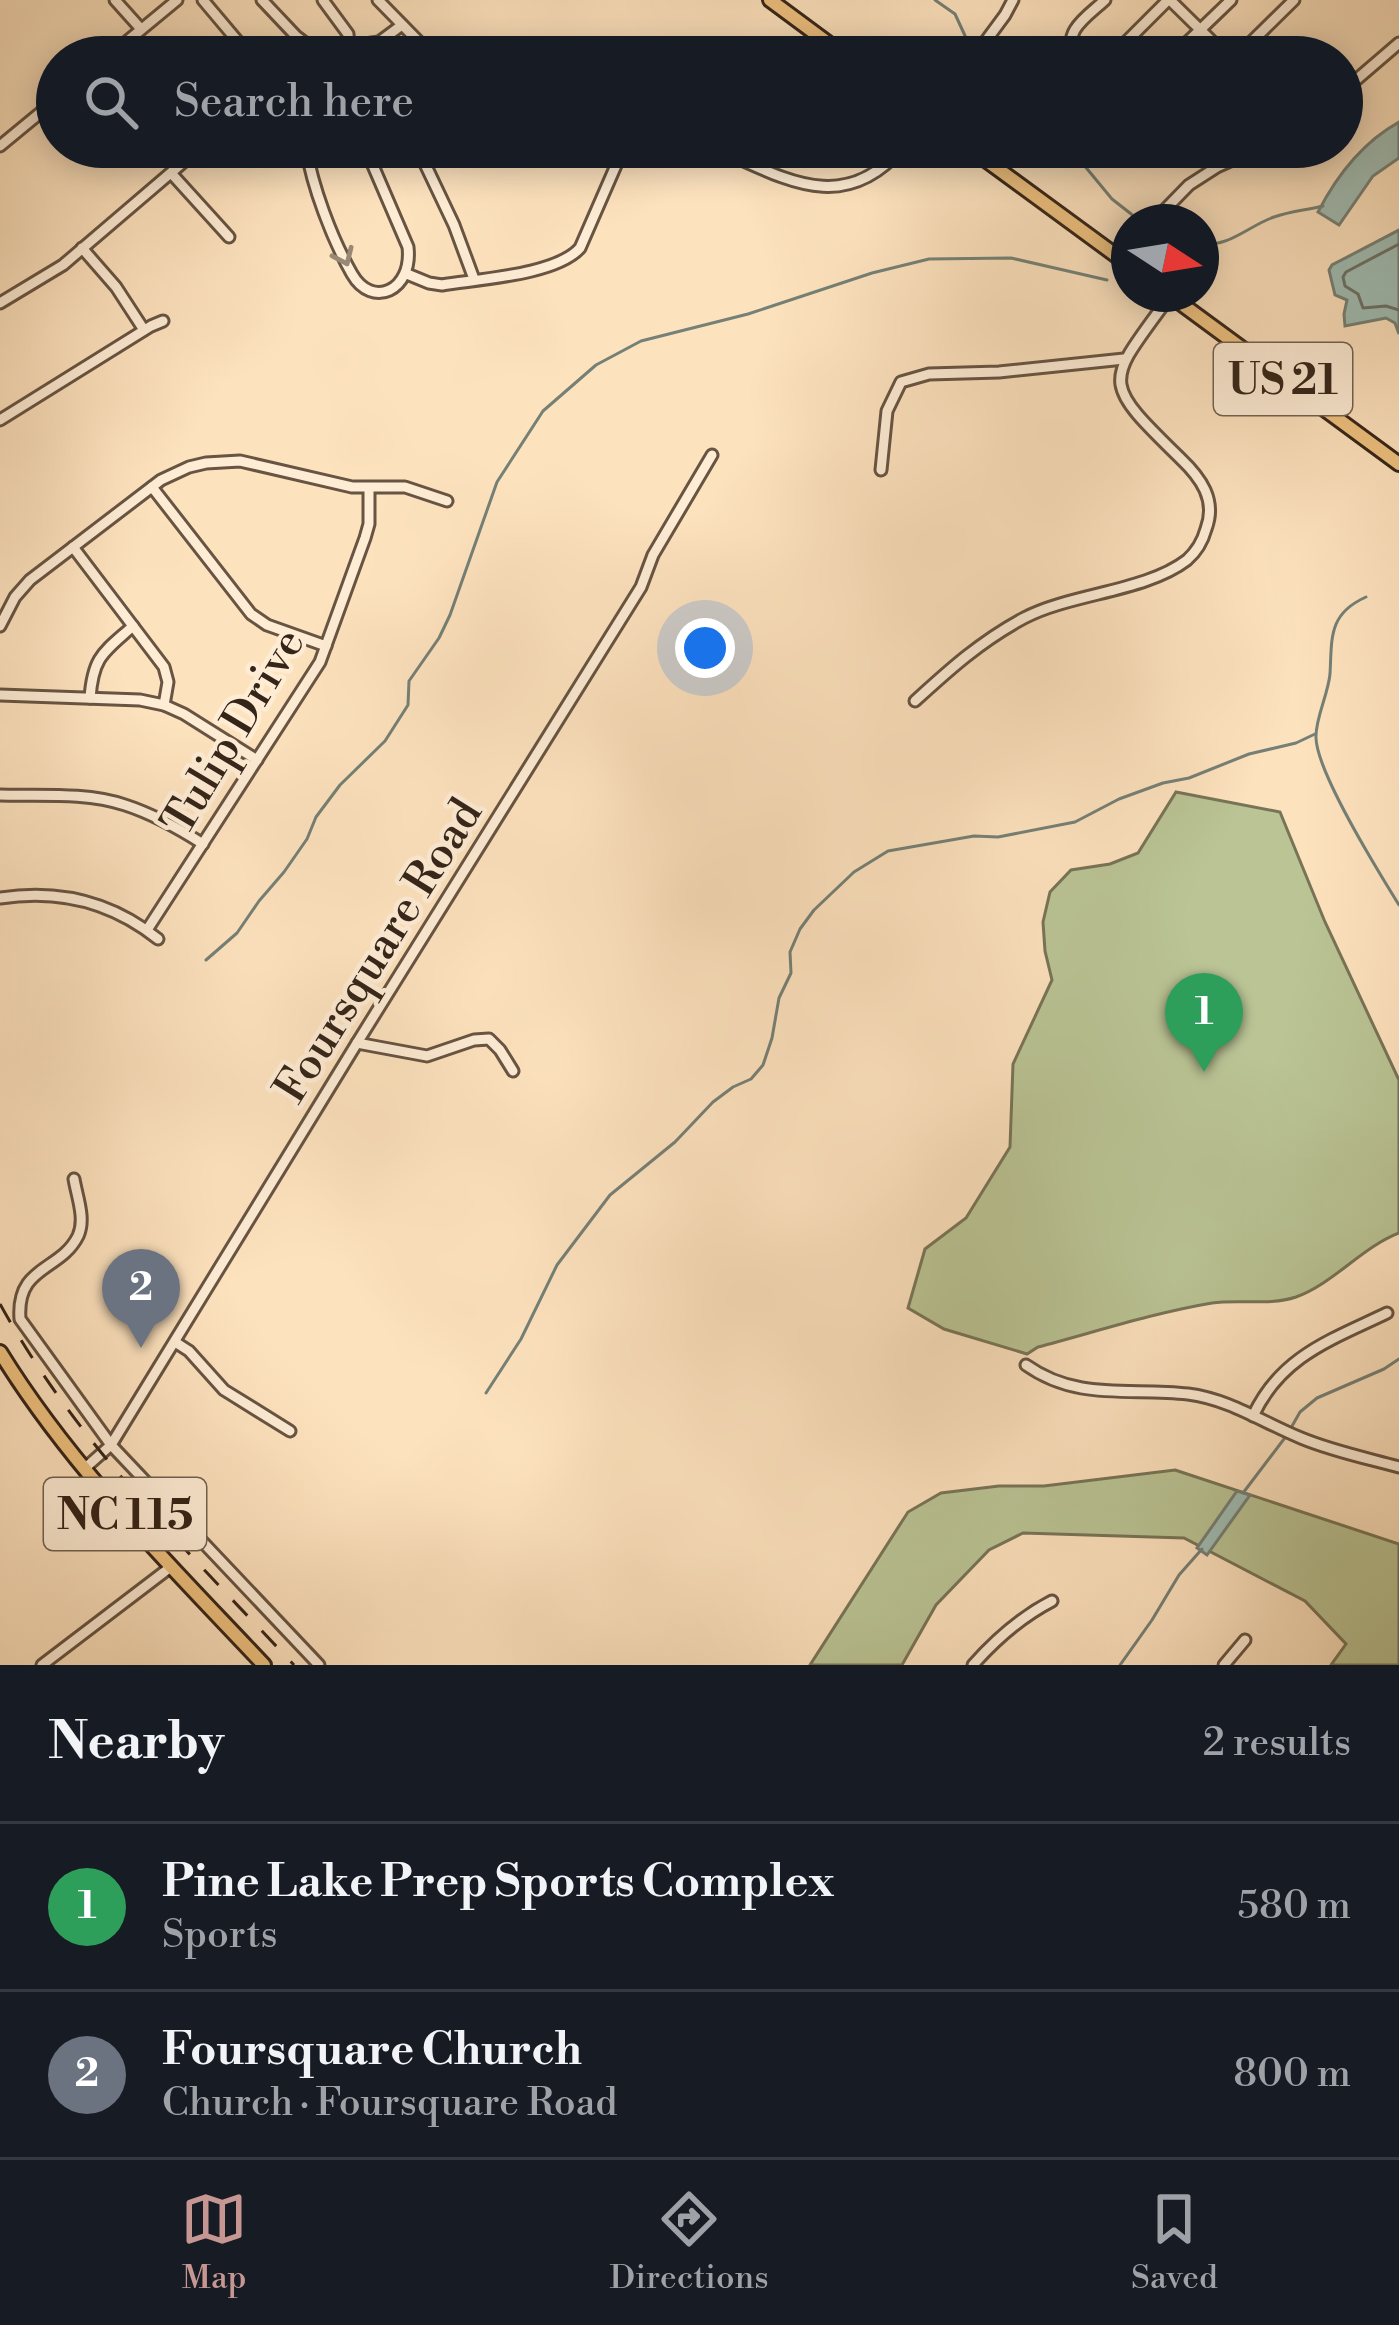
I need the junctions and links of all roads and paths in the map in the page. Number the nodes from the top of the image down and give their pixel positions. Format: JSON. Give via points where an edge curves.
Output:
{"nodes":[{"id":1,"x":115,"y":0,"type":"edge"},
{"id":2,"x":177,"y":0,"type":"edge"},
{"id":3,"x":203,"y":0,"type":"edge"},
{"id":4,"x":262,"y":0,"type":"edge"},
{"id":5,"x":323,"y":0,"type":"edge"},
{"id":6,"x":378,"y":0,"type":"edge"},
{"id":7,"x":770,"y":0,"type":"edge"},
{"id":8,"x":1013,"y":0,"type":"edge"},
{"id":9,"x":1105,"y":0,"type":"edge"},
{"id":10,"x":1169,"y":0,"type":"edge"},
{"id":11,"x":1231,"y":0,"type":"edge"},
{"id":12,"x":1294,"y":0,"type":"edge"},
{"id":13,"x":402,"y":25,"type":"junction"},
{"id":14,"x":141,"y":29,"type":"junction"},
{"id":15,"x":1200,"y":29,"type":"junction"},
{"id":16,"x":132,"y":36,"type":"edge"},
{"id":17,"x":233,"y":36,"type":"edge"},
{"id":18,"x":299,"y":36,"type":"edge"},
{"id":19,"x":348,"y":36,"type":"edge"},
{"id":20,"x":387,"y":36,"type":"edge"},
{"id":21,"x":413,"y":36,"type":"edge"},
{"id":22,"x":819,"y":36,"type":"edge"},
{"id":23,"x":989,"y":36,"type":"edge"},
{"id":24,"x":1072,"y":36,"type":"edge"},
{"id":25,"x":1132,"y":36,"type":"edge"},
{"id":26,"x":1193,"y":36,"type":"edge"},
{"id":27,"x":1208,"y":36,"type":"edge"},
{"id":28,"x":1255,"y":36,"type":"edge"},
{"id":29,"x":1399,"y":43,"type":"edge"},
{"id":30,"x":1363,"y":74,"type":"edge"},
{"id":31,"x":36,"y":116,"type":"edge"},
{"id":32,"x":0,"y":146,"type":"edge"},
{"id":33,"x":176,"y":168,"type":"edge"},
{"id":34,"x":311,"y":168,"type":"edge"},
{"id":35,"x":374,"y":168,"type":"edge"},
{"id":36,"x":427,"y":168,"type":"edge"},
{"id":37,"x":615,"y":168,"type":"edge"},
{"id":38,"x":761,"y":168,"type":"edge"},
{"id":39,"x":881,"y":168,"type":"edge"},
{"id":40,"x":997,"y":168,"type":"edge"},
{"id":41,"x":1215,"y":168,"type":"edge"},
{"id":42,"x":171,"y":172,"type":"junction"},
{"id":43,"x":1171,"y":204,"type":"edge"},
{"id":44,"x":229,"y":237,"type":"dead end"},
{"id":45,"x":82,"y":248,"type":"junction"},
{"id":46,"x":1111,"y":252,"type":"edge"},
{"id":47,"x":407,"y":274,"type":"junction"},
{"id":48,"x":474,"y":279,"type":"junction"},
{"id":49,"x":0,"y":303,"type":"edge"},
{"id":50,"x":1157,"y":312,"type":"edge"},
{"id":51,"x":1192,"y":312,"type":"edge"},
{"id":52,"x":163,"y":321,"type":"dead end"},
{"id":53,"x":144,"y":330,"type":"junction"},
{"id":54,"x":1124,"y":359,"type":"junction"},
{"id":55,"x":0,"y":420,"type":"edge"},
{"id":56,"x":712,"y":455,"type":"dead end"},
{"id":57,"x":1399,"y":464,"type":"edge"},
{"id":58,"x":881,"y":470,"type":"dead end"},
{"id":59,"x":152,"y":487,"type":"junction"},
{"id":60,"x":369,"y":488,"type":"junction"},
{"id":61,"x":447,"y":501,"type":"dead end"},
{"id":62,"x":73,"y":547,"type":"junction"},
{"id":63,"x":0,"y":626,"type":"edge"},
{"id":64,"x":133,"y":626,"type":"junction"},
{"id":65,"x":326,"y":646,"type":"junction"},
{"id":66,"x":0,"y":695,"type":"edge"},
{"id":67,"x":90,"y":698,"type":"junction"},
{"id":68,"x":915,"y":701,"type":"dead end"},
{"id":69,"x":164,"y":705,"type":"junction"},
{"id":70,"x":257,"y":760,"type":"junction"},
{"id":71,"x":0,"y":795,"type":"edge"},
{"id":72,"x":203,"y":844,"type":"junction"},
{"id":73,"x":0,"y":898,"type":"edge"},
{"id":74,"x":147,"y":930,"type":"junction"},
{"id":75,"x":158,"y":939,"type":"dead end"},
{"id":76,"x":356,"y":1043,"type":"junction"},
{"id":77,"x":513,"y":1071,"type":"dead end"},
{"id":78,"x":74,"y":1179,"type":"dead end"},
{"id":79,"x":1387,"y":1313,"type":"dead end"},
{"id":80,"x":175,"y":1342,"type":"junction"},
{"id":81,"x":0,"y":1352,"type":"edge"},
{"id":82,"x":1026,"y":1365,"type":"dead end"},
{"id":83,"x":1253,"y":1416,"type":"junction"},
{"id":84,"x":290,"y":1431,"type":"dead end"},
{"id":85,"x":111,"y":1445,"type":"junction"},
{"id":86,"x":1399,"y":1467,"type":"edge"},
{"id":87,"x":84,"y":1469,"type":"junction"},
{"id":88,"x":172,"y":1566,"type":"junction"},
{"id":89,"x":1052,"y":1601,"type":"dead end"},
{"id":90,"x":1245,"y":1640,"type":"dead end"},
{"id":91,"x":41,"y":1665,"type":"edge"},
{"id":92,"x":264,"y":1665,"type":"edge"},
{"id":93,"x":319,"y":1665,"type":"edge"},
{"id":94,"x":973,"y":1665,"type":"edge"},
{"id":95,"x":1224,"y":1665,"type":"edge"}],
"edges":[{"from":1,"to":14,"type":"street"},
{"from":2,"to":14,"type":"street"},
{"from":3,"to":17,"type":"street"},
{"from":4,"to":18,"type":"street"},
{"from":5,"to":19,"type":"street"},
{"from":6,"to":13,"type":"street"},
{"from":7,"to":22,"type":"main road"},
{"from":8,"to":23,"type":"street"},
{"from":9,"to":24,"type":"street"},
{"from":10,"to":15,"type":"street"},
{"from":10,"to":25,"type":"street"},
{"from":11,"to":15,"type":"street"},
{"from":12,"to":28,"type":"street"},
{"from":13,"to":20,"type":"street"},
{"from":13,"to":21,"type":"street"},
{"from":14,"to":16,"type":"street"},
{"from":15,"to":26,"type":"street"},
{"from":15,"to":27,"type":"street"},
{"from":29,"to":30,"type":"street"},
{"from":31,"to":32,"type":"street"},
{"from":33,"to":42,"type":"street"},
{"from":34,"to":47,"type":"street","one_way":true,"via":[[353,276],[382,292]]},
{"from":35,"to":47,"type":"street","via":[[408,248]]},
{"from":36,"to":48,"type":"street"},
{"from":37,"to":48,"type":"street","via":[[571,258]]},
{"from":38,"to":39,"type":"street","via":[[827,187]]},
{"from":40,"to":46,"type":"main road"},
{"from":41,"to":43,"type":"street"},
{"from":42,"to":44,"type":"street"},
{"from":42,"to":45,"type":"street"},
{"from":45,"to":49,"type":"street"},
{"from":45,"to":53,"type":"street"},
{"from":47,"to":48,"type":"street","via":[[442,285]]},
{"from":50,"to":54,"type":"street"},
{"from":51,"to":57,"type":"main road","number":"US 21"},
{"from":52,"to":53,"type":"street"},
{"from":53,"to":55,"type":"street"},
{"from":54,"to":58,"type":"street","via":[[901,382],[887,411]]},
{"from":54,"to":68,"type":"street","via":[[1118,377],[1127,403],[1208,492],[1202,541],[1188,559],[1147,580],[1028,616],[976,646]]},
{"from":56,"to":76,"type":"street","name":"Foursquare Road","via":[[641,587]]},
{"from":59,"to":60,"type":"street","via":[[189,467],[240,461]]},
{"from":59,"to":62,"type":"street"},
{"from":59,"to":65,"type":"street","via":[[251,614]]},
{"from":60,"to":61,"type":"street","via":[[405,487]]},
{"from":60,"to":65,"type":"street","name":"Tulip Drive","via":[[369,524]]},
{"from":62,"to":63,"type":"street","via":[[30,580]]},
{"from":62,"to":64,"type":"street"},
{"from":64,"to":67,"type":"street","via":[[95,664]]},
{"from":64,"to":69,"type":"street","via":[[164,667]]},
{"from":65,"to":70,"type":"street","name":"Tulip Drive"},
{"from":66,"to":67,"type":"street"},
{"from":67,"to":69,"type":"street"},
{"from":69,"to":70,"type":"street"},
{"from":70,"to":72,"type":"street","name":"Tulip Drive"},
{"from":71,"to":72,"type":"street","via":[[124,804]]},
{"from":72,"to":74,"type":"street","name":"Tulip Drive"},
{"from":73,"to":74,"type":"street","via":[[76,898]]},
{"from":74,"to":75,"type":"street"},
{"from":76,"to":77,"type":"street","via":[[427,1056],[489,1039]]},
{"from":76,"to":80,"type":"street","name":"Foursquare Road"},
{"from":78,"to":85,"type":"street","via":[[78,1237],[29,1280],[20,1319]]},
{"from":79,"to":83,"type":"street","via":[[1294,1362]]},
{"from":80,"to":84,"type":"street","via":[[224,1390]]},
{"from":80,"to":85,"type":"street","name":"Foursquare Road"},
{"from":81,"to":87,"type":"main road","name":"NC 115","number":"NC 115"},
{"from":82,"to":83,"type":"street","via":[[1077,1387],[1190,1394]]},
{"from":83,"to":86,"type":"street"},
{"from":85,"to":87,"type":"street","name":"Foursquare Road"},
{"from":85,"to":93,"type":"street"},
{"from":87,"to":88,"type":"main road","name":"NC 115","number":"NC 115"},
{"from":88,"to":91,"type":"street"},
{"from":88,"to":92,"type":"main road","name":"NC 115","number":"NC 115"},
{"from":89,"to":94,"type":"street"},
{"from":90,"to":95,"type":"street"}]}
